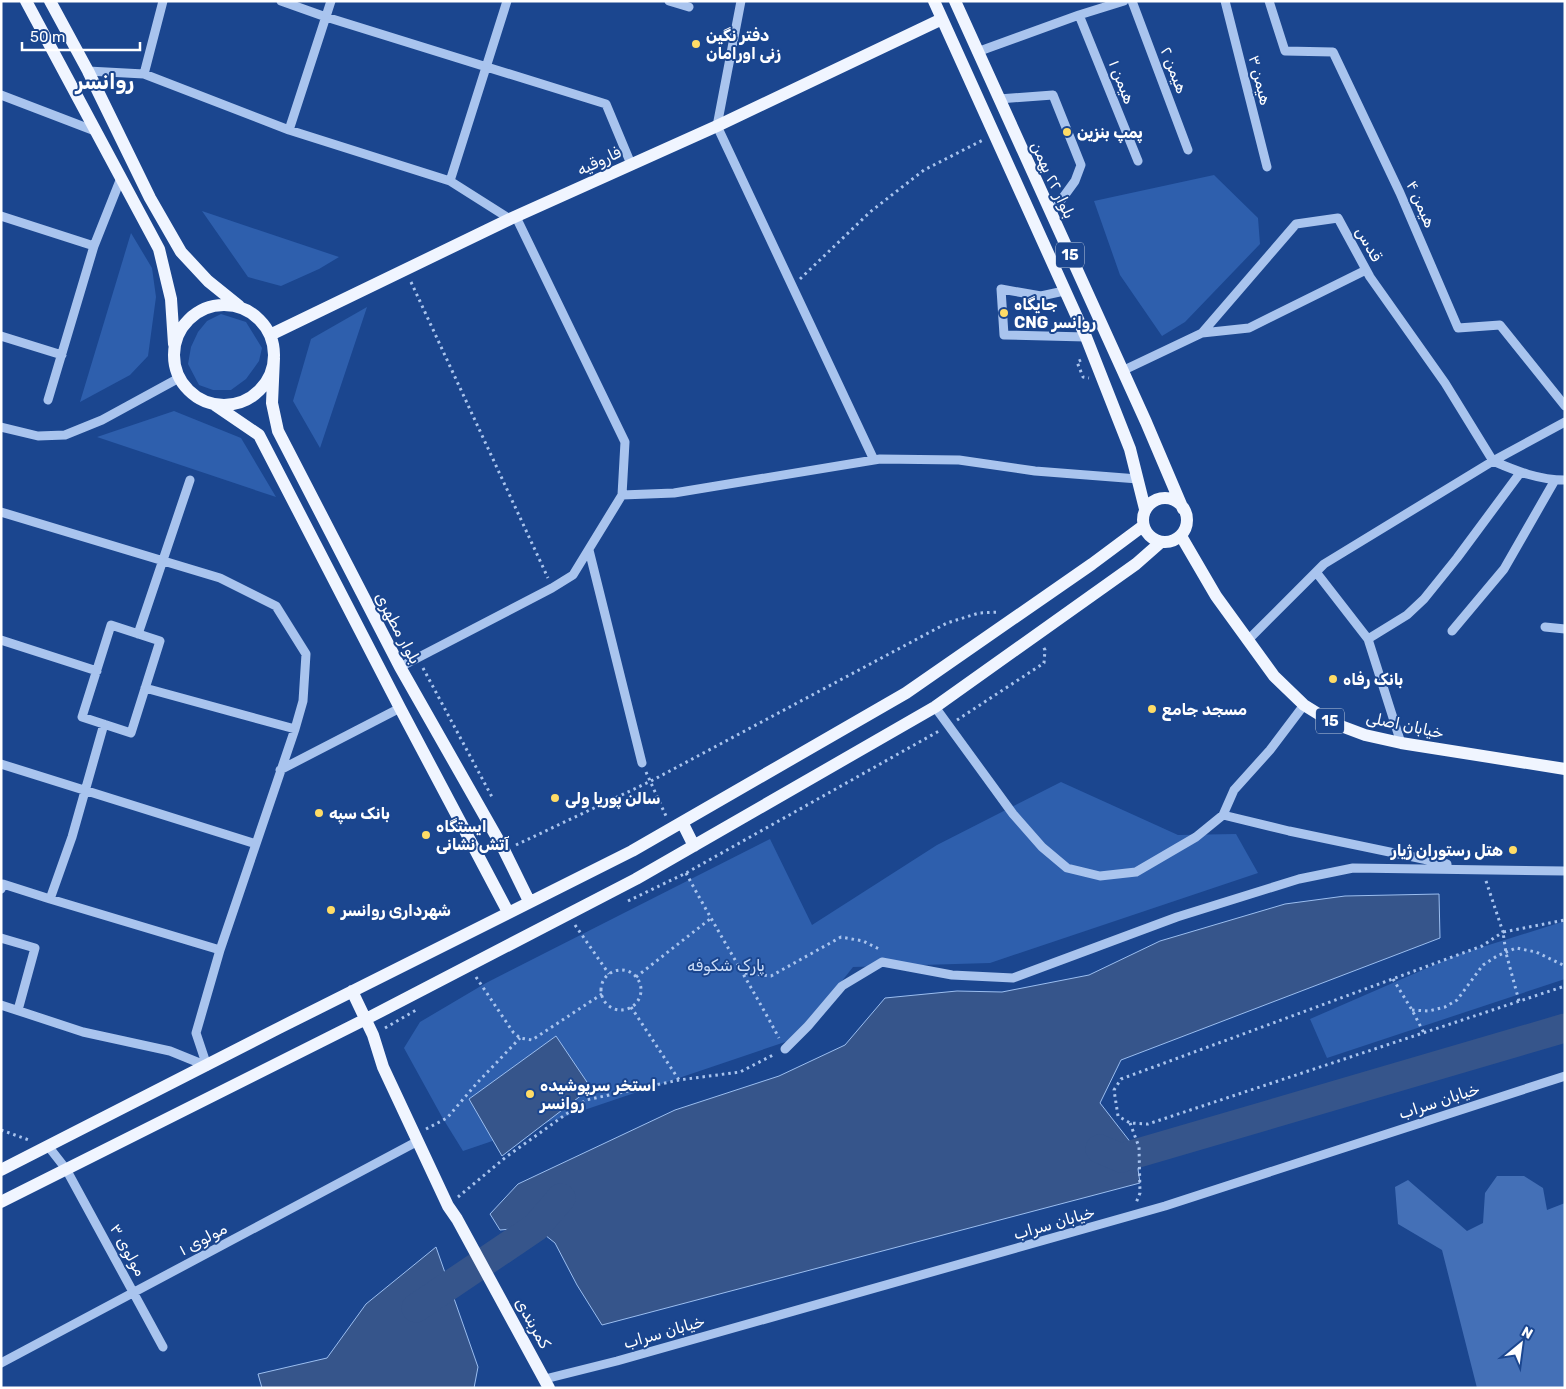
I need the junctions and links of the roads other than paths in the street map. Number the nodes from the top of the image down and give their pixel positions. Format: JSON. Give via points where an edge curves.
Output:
{"nodes":[{"id":1,"x":26,"y":1,"type":"edge"},
{"id":2,"x":50,"y":1,"type":"edge"},
{"id":3,"x":163,"y":1,"type":"edge"},
{"id":4,"x":281,"y":1,"type":"edge"},
{"id":5,"x":331,"y":1,"type":"edge"},
{"id":6,"x":507,"y":1,"type":"edge"},
{"id":7,"x":669,"y":1,"type":"edge"},
{"id":8,"x":742,"y":1,"type":"edge"},
{"id":9,"x":934,"y":1,"type":"edge"},
{"id":10,"x":954,"y":1,"type":"edge"},
{"id":11,"x":1124,"y":1,"type":"edge"},
{"id":12,"x":1132,"y":1,"type":"edge"},
{"id":13,"x":1224,"y":1,"type":"edge"},
{"id":14,"x":1269,"y":1,"type":"edge"},
{"id":15,"x":689,"y":7,"type":"dead end"},
{"id":16,"x":1079,"y":14,"type":"junction"},
{"id":17,"x":326,"y":17,"type":"junction"},
{"id":18,"x":942,"y":19,"type":"junction"},
{"id":19,"x":977,"y":52,"type":"junction"},
{"id":20,"x":486,"y":67,"type":"junction"},
{"id":21,"x":88,"y":71,"type":"junction"},
{"id":22,"x":144,"y":74,"type":"junction"},
{"id":23,"x":1,"y":96,"type":"edge"},
{"id":24,"x":999,"y":99,"type":"junction"},
{"id":25,"x":717,"y":126,"type":"junction"},
{"id":26,"x":289,"y":130,"type":"junction"},
{"id":27,"x":95,"y":131,"type":"junction"},
{"id":28,"x":1188,"y":150,"type":"dead end"},
{"id":29,"x":1138,"y":161,"type":"dead end"},
{"id":30,"x":632,"y":164,"type":"junction"},
{"id":31,"x":1267,"y":167,"type":"dead end"},
{"id":32,"x":121,"y":178,"type":"junction"},
{"id":33,"x":450,"y":180,"type":"junction"},
{"id":34,"x":1051,"y":214,"type":"junction"},
{"id":35,"x":1,"y":216,"type":"edge"},
{"id":36,"x":513,"y":218,"type":"junction"},
{"id":37,"x":94,"y":246,"type":"junction"},
{"id":38,"x":1366,"y":270,"type":"junction"},
{"id":39,"x":1064,"y":291,"type":"junction"},
{"id":40,"x":239,"y":306,"type":"junction"},
{"id":41,"x":1202,"y":333,"type":"junction"},
{"id":42,"x":270,"y":335,"type":"junction"},
{"id":43,"x":1,"y":336,"type":"edge"},
{"id":44,"x":1086,"y":337,"type":"junction"},
{"id":45,"x":174,"y":344,"type":"junction"},
{"id":46,"x":62,"y":354,"type":"junction"},
{"id":47,"x":274,"y":358,"type":"junction"},
{"id":48,"x":1122,"y":371,"type":"junction"},
{"id":49,"x":178,"y":378,"type":"junction"},
{"id":50,"x":48,"y":400,"type":"dead end"},
{"id":51,"x":215,"y":405,"type":"junction"},
{"id":52,"x":1565,"y":406,"type":"edge"},
{"id":53,"x":1565,"y":422,"type":"edge"},
{"id":54,"x":1,"y":427,"type":"edge"},
{"id":55,"x":874,"y":460,"type":"junction"},
{"id":56,"x":1493,"y":461,"type":"junction"},
{"id":57,"x":1520,"y":473,"type":"junction"},
{"id":58,"x":1138,"y":479,"type":"junction"},
{"id":59,"x":190,"y":480,"type":"dead end"},
{"id":60,"x":1560,"y":480,"type":"edge"},
{"id":61,"x":622,"y":495,"type":"junction"},
{"id":62,"x":1145,"y":509,"type":"junction"},
{"id":63,"x":1183,"y":509,"type":"junction"},
{"id":64,"x":1,"y":512,"type":"edge"},
{"id":65,"x":1144,"y":526,"type":"junction"},
{"id":66,"x":1181,"y":536,"type":"junction"},
{"id":67,"x":1161,"y":542,"type":"junction"},
{"id":68,"x":589,"y":550,"type":"junction"},
{"id":69,"x":162,"y":560,"type":"junction"},
{"id":70,"x":1316,"y":572,"type":"junction"},
{"id":71,"x":1545,"y":627,"type":"dead end"},
{"id":72,"x":1565,"y":629,"type":"edge"},
{"id":73,"x":1452,"y":631,"type":"dead end"},
{"id":74,"x":138,"y":634,"type":"junction"},
{"id":75,"x":1368,"y":639,"type":"junction"},
{"id":76,"x":1,"y":640,"type":"edge"},
{"id":77,"x":1248,"y":640,"type":"junction"},
{"id":78,"x":400,"y":667,"type":"junction"},
{"id":79,"x":97,"y":671,"type":"junction"},
{"id":80,"x":145,"y":688,"type":"junction"},
{"id":81,"x":1304,"y":705,"type":"junction"},
{"id":82,"x":935,"y":707,"type":"junction"},
{"id":83,"x":400,"y":708,"type":"junction"},
{"id":84,"x":104,"y":724,"type":"junction"},
{"id":85,"x":295,"y":729,"type":"junction"},
{"id":86,"x":1401,"y":743,"type":"junction"},
{"id":87,"x":642,"y":763,"type":"road end"},
{"id":88,"x":1,"y":764,"type":"edge"},
{"id":89,"x":1565,"y":769,"type":"edge"},
{"id":90,"x":280,"y":770,"type":"junction"},
{"id":91,"x":86,"y":791,"type":"junction"},
{"id":92,"x":1223,"y":815,"type":"junction"},
{"id":93,"x":677,"y":825,"type":"junction"},
{"id":94,"x":256,"y":844,"type":"junction"},
{"id":95,"x":694,"y":846,"type":"junction"},
{"id":96,"x":1467,"y":869,"type":"junction"},
{"id":97,"x":1565,"y":871,"type":"edge"},
{"id":98,"x":2,"y":885,"type":"edge"},
{"id":99,"x":50,"y":898,"type":"junction"},
{"id":100,"x":529,"y":901,"type":"junction"},
{"id":101,"x":508,"y":912,"type":"junction"},
{"id":102,"x":1,"y":938,"type":"edge"},
{"id":103,"x":220,"y":950,"type":"junction"},
{"id":104,"x":352,"y":991,"type":"junction"},
{"id":105,"x":1,"y":1005,"type":"edge"},
{"id":106,"x":18,"y":1010,"type":"junction"},
{"id":107,"x":366,"y":1019,"type":"junction"},
{"id":108,"x":785,"y":1049,"type":"road end"},
{"id":109,"x":207,"y":1066,"type":"junction"},
{"id":110,"x":1565,"y":1076,"type":"edge"},
{"id":111,"x":417,"y":1138,"type":"junction"},
{"id":112,"x":48,"y":1146,"type":"junction"},
{"id":113,"x":66,"y":1168,"type":"junction"},
{"id":114,"x":1,"y":1170,"type":"edge"},
{"id":115,"x":1,"y":1202,"type":"edge"},
{"id":116,"x":134,"y":1292,"type":"junction"},
{"id":117,"x":163,"y":1347,"type":"dead end"},
{"id":118,"x":1,"y":1363,"type":"edge"},
{"id":119,"x":547,"y":1384,"type":"edge"}],
"edges":[{"from":1,"to":27,"type":"main road"},
{"from":2,"to":21,"type":"main road"},
{"from":3,"to":22,"type":"street"},
{"from":4,"to":17,"type":"street"},
{"from":5,"to":17,"type":"street"},
{"from":6,"to":20,"type":"street"},
{"from":7,"to":15,"type":"street"},
{"from":8,"to":25,"type":"street"},
{"from":9,"to":18,"type":"main road","number":"15"},
{"from":10,"to":19,"type":"main road","name":"بلوار ۲۲ بهمن","number":"15"},
{"from":11,"to":16,"type":"street"},
{"from":12,"to":28,"type":"street","name":"هیمن ۲"},
{"from":13,"to":31,"type":"street","name":"هیمن ۳"},
{"from":14,"to":52,"type":"street","name":"هیمن ۴","via":[[1285,51],[1334,52],[1458,328],[1500,326]]},
{"from":16,"to":19,"type":"street"},
{"from":16,"to":29,"type":"street","name":"هیمن ۱"},
{"from":17,"to":20,"type":"street"},
{"from":17,"to":26,"type":"street"},
{"from":18,"to":25,"type":"main road","name":"فاروقیه"},
{"from":18,"to":39,"type":"main road","number":"15"},
{"from":19,"to":24,"type":"main road","name":"بلوار ۲۲ بهمن","number":"15"},
{"from":20,"to":30,"type":"street","via":[[606,104]]},
{"from":20,"to":33,"type":"street"},
{"from":21,"to":22,"type":"street"},
{"from":21,"to":40,"type":"main road","via":[[150,198],[181,252],[208,281]]},
{"from":22,"to":26,"type":"street"},
{"from":23,"to":27,"type":"street"},
{"from":24,"to":34,"type":"main road","name":"بلوار ۲۲ بهمن","number":"15"},
{"from":24,"to":34,"type":"street","via":[[1053,95],[1081,165],[1075,181]]},
{"from":25,"to":30,"type":"main road","name":"فاروقیه"},
{"from":25,"to":55,"type":"street"},
{"from":26,"to":33,"type":"street"},
{"from":27,"to":32,"type":"main road"},
{"from":30,"to":36,"type":"main road","name":"فاروقیه"},
{"from":32,"to":37,"type":"street"},
{"from":32,"to":45,"type":"main road","via":[[159,248],[171,299]]},
{"from":33,"to":36,"type":"street"},
{"from":34,"to":48,"type":"main road","name":"بلوار ۲۲ بهمن","number":"15"},
{"from":35,"to":37,"type":"street"},
{"from":36,"to":42,"type":"main road","name":"فاروقیه"},
{"from":36,"to":61,"type":"street","via":[[625,442]]},
{"from":37,"to":46,"type":"street"},
{"from":38,"to":41,"type":"street","via":[[1249,328]]},
{"from":38,"to":41,"type":"street","name":"قدس","via":[[1338,218],[1296,224]]},
{"from":38,"to":56,"type":"street","name":"قدس","via":[[1445,382]]},
{"from":39,"to":44,"type":"main road","number":"15"},
{"from":39,"to":44,"type":"street","via":[[1041,296],[1001,289],[1004,335]]},
{"from":40,"to":42,"type":"main road","via":[[258,317]]},
{"from":40,"to":45,"type":"main road","via":[[222,304],[206,307],[180,328]]},
{"from":41,"to":48,"type":"street","name":"قدس"},
{"from":42,"to":47,"type":"main road"},
{"from":43,"to":46,"type":"street"},
{"from":44,"to":58,"type":"main road","number":"15","via":[[1130,449]]},
{"from":45,"to":49,"type":"main road","via":[[173,361]]},
{"from":46,"to":50,"type":"street"},
{"from":47,"to":51,"type":"main road","via":[[269,378],[255,394],[236,404]]},
{"from":47,"to":78,"type":"main road","name":"بلوار مطهری","via":[[272,403],[278,431]]},
{"from":48,"to":63,"type":"main road","name":"بلوار ۲۲ بهمن","number":"15"},
{"from":49,"to":51,"type":"main road","via":[[194,396]]},
{"from":49,"to":54,"type":"street","via":[[102,420],[65,435],[38,436]]},
{"from":51,"to":83,"type":"main road","via":[[259,436]]},
{"from":53,"to":56,"type":"street"},
{"from":55,"to":58,"type":"street","via":[[959,460],[1035,471]]},
{"from":55,"to":61,"type":"street","via":[[674,493]]},
{"from":56,"to":57,"type":"street"},
{"from":56,"to":70,"type":"street","via":[[1324,564]]},
{"from":57,"to":60,"type":"street"},
{"from":57,"to":75,"type":"street","via":[[1424,599],[1407,615]]},
{"from":58,"to":62,"type":"main road","number":"15"},
{"from":59,"to":69,"type":"street"},
{"from":60,"to":73,"type":"street","via":[[1504,570]]},
{"from":61,"to":68,"type":"street"},
{"from":62,"to":63,"type":"main road","via":[[1154,501],[1166,499]]},
{"from":62,"to":65,"type":"main road","number":"15"},
{"from":63,"to":66,"type":"main road","number":"15","via":[[1187,523]]},
{"from":64,"to":69,"type":"street"},
{"from":65,"to":67,"type":"main road","via":[[1150,537]]},
{"from":65,"to":93,"type":"main road","via":[[906,693]]},
{"from":66,"to":67,"type":"main road"},
{"from":66,"to":77,"type":"main road","name":"خیابان اصلی","number":"15","via":[[1216,596]]},
{"from":67,"to":82,"type":"main road","via":[[1136,564]]},
{"from":68,"to":78,"type":"street","via":[[572,575],[552,588]]},
{"from":68,"to":87,"type":"street"},
{"from":69,"to":74,"type":"street"},
{"from":69,"to":85,"type":"street","via":[[220,578],[276,606],[306,654],[303,701]]},
{"from":70,"to":75,"type":"street"},
{"from":70,"to":77,"type":"street"},
{"from":71,"to":72,"type":"street"},
{"from":74,"to":79,"type":"street","via":[[111,625]]},
{"from":74,"to":80,"type":"street","via":[[160,641]]},
{"from":75,"to":86,"type":"street"},
{"from":76,"to":79,"type":"street"},
{"from":77,"to":81,"type":"main road","name":"خیابان اصلی","number":"15","via":[[1274,676]]},
{"from":78,"to":100,"type":"main road","name":"بلوار مطهری","via":[[504,850]]},
{"from":79,"to":84,"type":"street","via":[[82,717]]},
{"from":80,"to":84,"type":"street","via":[[131,732]]},
{"from":80,"to":85,"type":"street"},
{"from":81,"to":86,"type":"main road","name":"خیابان اصلی","number":"15","via":[[1333,723]]},
{"from":81,"to":92,"type":"street","via":[[1234,790]]},
{"from":82,"to":92,"type":"street","via":[[1013,814],[1042,847],[1067,868],[1100,876],[1136,872],[1196,836]]},
{"from":82,"to":95,"type":"main road"},
{"from":83,"to":90,"type":"street"},
{"from":83,"to":101,"type":"main road"},
{"from":84,"to":91,"type":"street"},
{"from":85,"to":90,"type":"street"},
{"from":86,"to":89,"type":"main road","name":"خیابان اصلی","number":"15"},
{"from":88,"to":91,"type":"street"},
{"from":90,"to":94,"type":"street"},
{"from":91,"to":94,"type":"street"},
{"from":91,"to":99,"type":"street"},
{"from":92,"to":96,"type":"street"},
{"from":93,"to":95,"type":"main road"},
{"from":93,"to":100,"type":"main road","via":[[632,851]]},
{"from":94,"to":103,"type":"street"},
{"from":95,"to":107,"type":"main road"},
{"from":96,"to":97,"type":"street"},
{"from":96,"to":108,"type":"street","via":[[1353,868],[1299,879],[1177,917],[1013,978],[952,975],[882,962],[842,986]]},
{"from":98,"to":99,"type":"street"},
{"from":99,"to":103,"type":"street"},
{"from":100,"to":101,"type":"main road"},
{"from":101,"to":104,"type":"main road"},
{"from":102,"to":106,"type":"street","via":[[35,948]]},
{"from":103,"to":109,"type":"street","via":[[196,1033]]},
{"from":104,"to":107,"type":"main road","name":"کمربندی"},
{"from":104,"to":109,"type":"main road"},
{"from":105,"to":106,"type":"street"},
{"from":106,"to":109,"type":"street","via":[[83,1032],[170,1051]]},
{"from":107,"to":111,"type":"main road","name":"کمربندی","via":[[383,1067]]},
{"from":107,"to":113,"type":"main road"},
{"from":109,"to":112,"type":"main road"},
{"from":110,"to":119,"type":"street","name":"خیابان سراب","via":[[1164,1206],[617,1361]]},
{"from":111,"to":116,"type":"street","name":"مولوی ۱"},
{"from":111,"to":119,"type":"main road","name":"کمربندی","via":[[448,1206]]},
{"from":112,"to":113,"type":"street","name":"مولوی ۳"},
{"from":112,"to":114,"type":"main road"},
{"from":113,"to":115,"type":"main road"},
{"from":113,"to":116,"type":"street","name":"مولوی ۳"},
{"from":116,"to":117,"type":"street","name":"مولوی ۳"},
{"from":116,"to":118,"type":"street","name":"مولوی ۱"}]}
